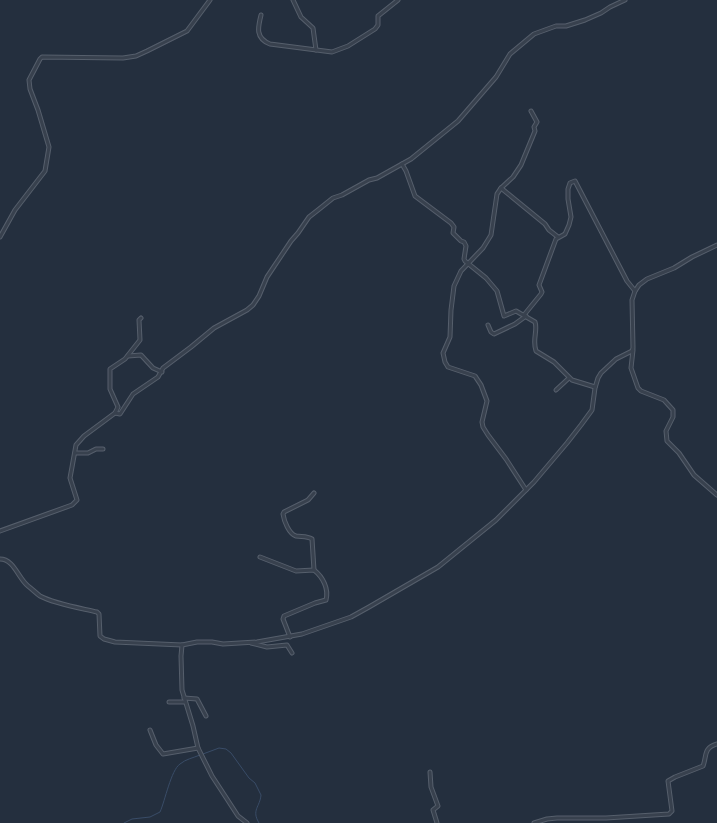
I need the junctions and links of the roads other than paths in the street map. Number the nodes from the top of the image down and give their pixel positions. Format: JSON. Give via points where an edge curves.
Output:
{"nodes":[{"id":1,"x":210,"y":0,"type":"edge"},
{"id":2,"x":293,"y":0,"type":"edge"},
{"id":3,"x":398,"y":0,"type":"edge"},
{"id":4,"x":625,"y":0,"type":"edge"},
{"id":5,"x":261,"y":15,"type":"dead end"},
{"id":6,"x":316,"y":50,"type":"junction"},
{"id":7,"x":531,"y":111,"type":"dead end"},
{"id":8,"x":402,"y":164,"type":"junction"},
{"id":9,"x":501,"y":188,"type":"junction"},
{"id":10,"x":0,"y":237,"type":"edge"},
{"id":11,"x":558,"y":237,"type":"junction"},
{"id":12,"x":717,"y":246,"type":"edge"},
{"id":13,"x":468,"y":263,"type":"junction"},
{"id":14,"x":635,"y":291,"type":"junction"},
{"id":15,"x":525,"y":315,"type":"junction"},
{"id":16,"x":141,"y":318,"type":"dead end"},
{"id":17,"x":488,"y":325,"type":"dead end"},
{"id":18,"x":634,"y":348,"type":"junction"},
{"id":19,"x":128,"y":356,"type":"junction"},
{"id":20,"x":162,"y":372,"type":"junction"},
{"id":21,"x":569,"y":378,"type":"junction"},
{"id":22,"x":595,"y":387,"type":"junction"},
{"id":23,"x":556,"y":390,"type":"dead end"},
{"id":24,"x":115,"y":413,"type":"junction"},
{"id":25,"x":103,"y":449,"type":"dead end"},
{"id":26,"x":75,"y":453,"type":"junction"},
{"id":27,"x":526,"y":490,"type":"junction"},
{"id":28,"x":314,"y":493,"type":"dead end"},
{"id":29,"x":717,"y":495,"type":"edge"},
{"id":30,"x":0,"y":531,"type":"edge"},
{"id":31,"x":260,"y":557,"type":"dead end"},
{"id":32,"x":0,"y":559,"type":"edge"},
{"id":33,"x":314,"y":570,"type":"junction"},
{"id":34,"x":290,"y":637,"type":"junction"},
{"id":35,"x":250,"y":642,"type":"junction"},
{"id":36,"x":182,"y":645,"type":"junction"},
{"id":37,"x":292,"y":652,"type":"dead end"},
{"id":38,"x":184,"y":698,"type":"junction"},
{"id":39,"x":169,"y":702,"type":"dead end"},
{"id":40,"x":185,"y":702,"type":"junction"},
{"id":41,"x":206,"y":716,"type":"dead end"},
{"id":42,"x":150,"y":730,"type":"dead end"},
{"id":43,"x":717,"y":744,"type":"edge"},
{"id":44,"x":198,"y":748,"type":"junction"},
{"id":45,"x":430,"y":772,"type":"dead end"},
{"id":46,"x":247,"y":823,"type":"edge"},
{"id":47,"x":437,"y":823,"type":"edge"},
{"id":48,"x":534,"y":823,"type":"edge"}],
"edges":[{"from":1,"to":10,"type":"street","via":[[187,31],[136,56],[40,59],[31,73],[29,84],[49,147],[46,167],[15,210]]},
{"from":2,"to":6,"type":"street","via":[[301,17],[313,28]]},
{"from":3,"to":6,"type":"street","via":[[378,16],[376,28],[348,46],[332,52]]},
{"from":4,"to":8,"type":"street","via":[[585,20],[534,34],[510,54],[496,76],[458,121]]},
{"from":5,"to":6,"type":"street","via":[[258,31],[263,40],[270,44]]},
{"from":7,"to":9,"type":"street","via":[[537,122],[535,131],[521,165]]},
{"from":8,"to":13,"type":"street","via":[[415,196],[454,227],[453,233],[466,246],[464,259]]},
{"from":8,"to":20,"type":"street","via":[[333,198],[318,210],[291,240],[267,277],[253,305],[214,328],[163,368]]},
{"from":9,"to":11,"type":"street"},
{"from":9,"to":13,"type":"street","via":[[497,194],[491,235],[483,248]]},
{"from":11,"to":14,"type":"street","via":[[565,234],[569,225],[571,217],[568,189],[570,183],[575,181],[627,281]]},
{"from":11,"to":15,"type":"street","via":[[539,285],[542,292]]},
{"from":12,"to":14,"type":"street","via":[[648,279]]},
{"from":13,"to":15,"type":"street","via":[[497,291],[504,316],[516,311]]},
{"from":13,"to":27,"type":"street","via":[[454,286],[450,337],[443,357],[448,367],[475,376],[481,385],[487,401],[483,427]]},
{"from":14,"to":18,"type":"street","via":[[632,300]]},
{"from":15,"to":17,"type":"street","via":[[515,324],[494,334]]},
{"from":15,"to":21,"type":"street","via":[[536,324],[536,351],[554,362]]},
{"from":16,"to":19,"type":"street","via":[[140,340]]},
{"from":18,"to":22,"type":"street","via":[[605,368]]},
{"from":18,"to":29,"type":"street","via":[[631,368],[638,388],[664,400],[673,410],[673,417],[666,431],[667,441],[694,475]]},
{"from":19,"to":20,"type":"street","via":[[141,355],[153,368]]},
{"from":19,"to":24,"type":"street","via":[[110,371],[110,389],[118,406]]},
{"from":20,"to":24,"type":"street","via":[[133,394],[120,414]]},
{"from":21,"to":22,"type":"street"},
{"from":21,"to":23,"type":"street"},
{"from":22,"to":27,"type":"street","via":[[592,410]]},
{"from":24,"to":26,"type":"street","via":[[84,436],[76,445]]},
{"from":25,"to":26,"type":"street"},
{"from":26,"to":30,"type":"street","via":[[70,478],[77,500],[72,505]]},
{"from":27,"to":34,"type":"street","via":[[489,526],[427,574],[350,617]]},
{"from":28,"to":33,"type":"street","via":[[308,500],[283,514],[292,534],[312,539]]},
{"from":31,"to":33,"type":"street","via":[[296,571]]},
{"from":32,"to":36,"type":"street","via":[[9,562],[25,584],[41,596],[97,612],[100,636],[104,639],[129,643]]},
{"from":33,"to":34,"type":"street","via":[[324,581],[326,599],[284,616]]},
{"from":34,"to":35,"type":"street"},
{"from":35,"to":36,"type":"street","via":[[197,642]]},
{"from":35,"to":37,"type":"street","via":[[267,647],[288,645]]},
{"from":36,"to":38,"type":"street","via":[[181,673]]},
{"from":38,"to":40,"type":"street"},
{"from":38,"to":41,"type":"street","via":[[197,699]]},
{"from":39,"to":40,"type":"street"},
{"from":40,"to":44,"type":"street"},
{"from":42,"to":44,"type":"street","via":[[156,746],[163,754]]},
{"from":43,"to":48,"type":"street","via":[[706,752],[703,766],[668,781],[672,811],[668,814],[557,818]]},
{"from":44,"to":46,"type":"street","via":[[212,776],[238,816]]},
{"from":45,"to":47,"type":"street","via":[[431,787],[438,806],[433,810]]}]}
